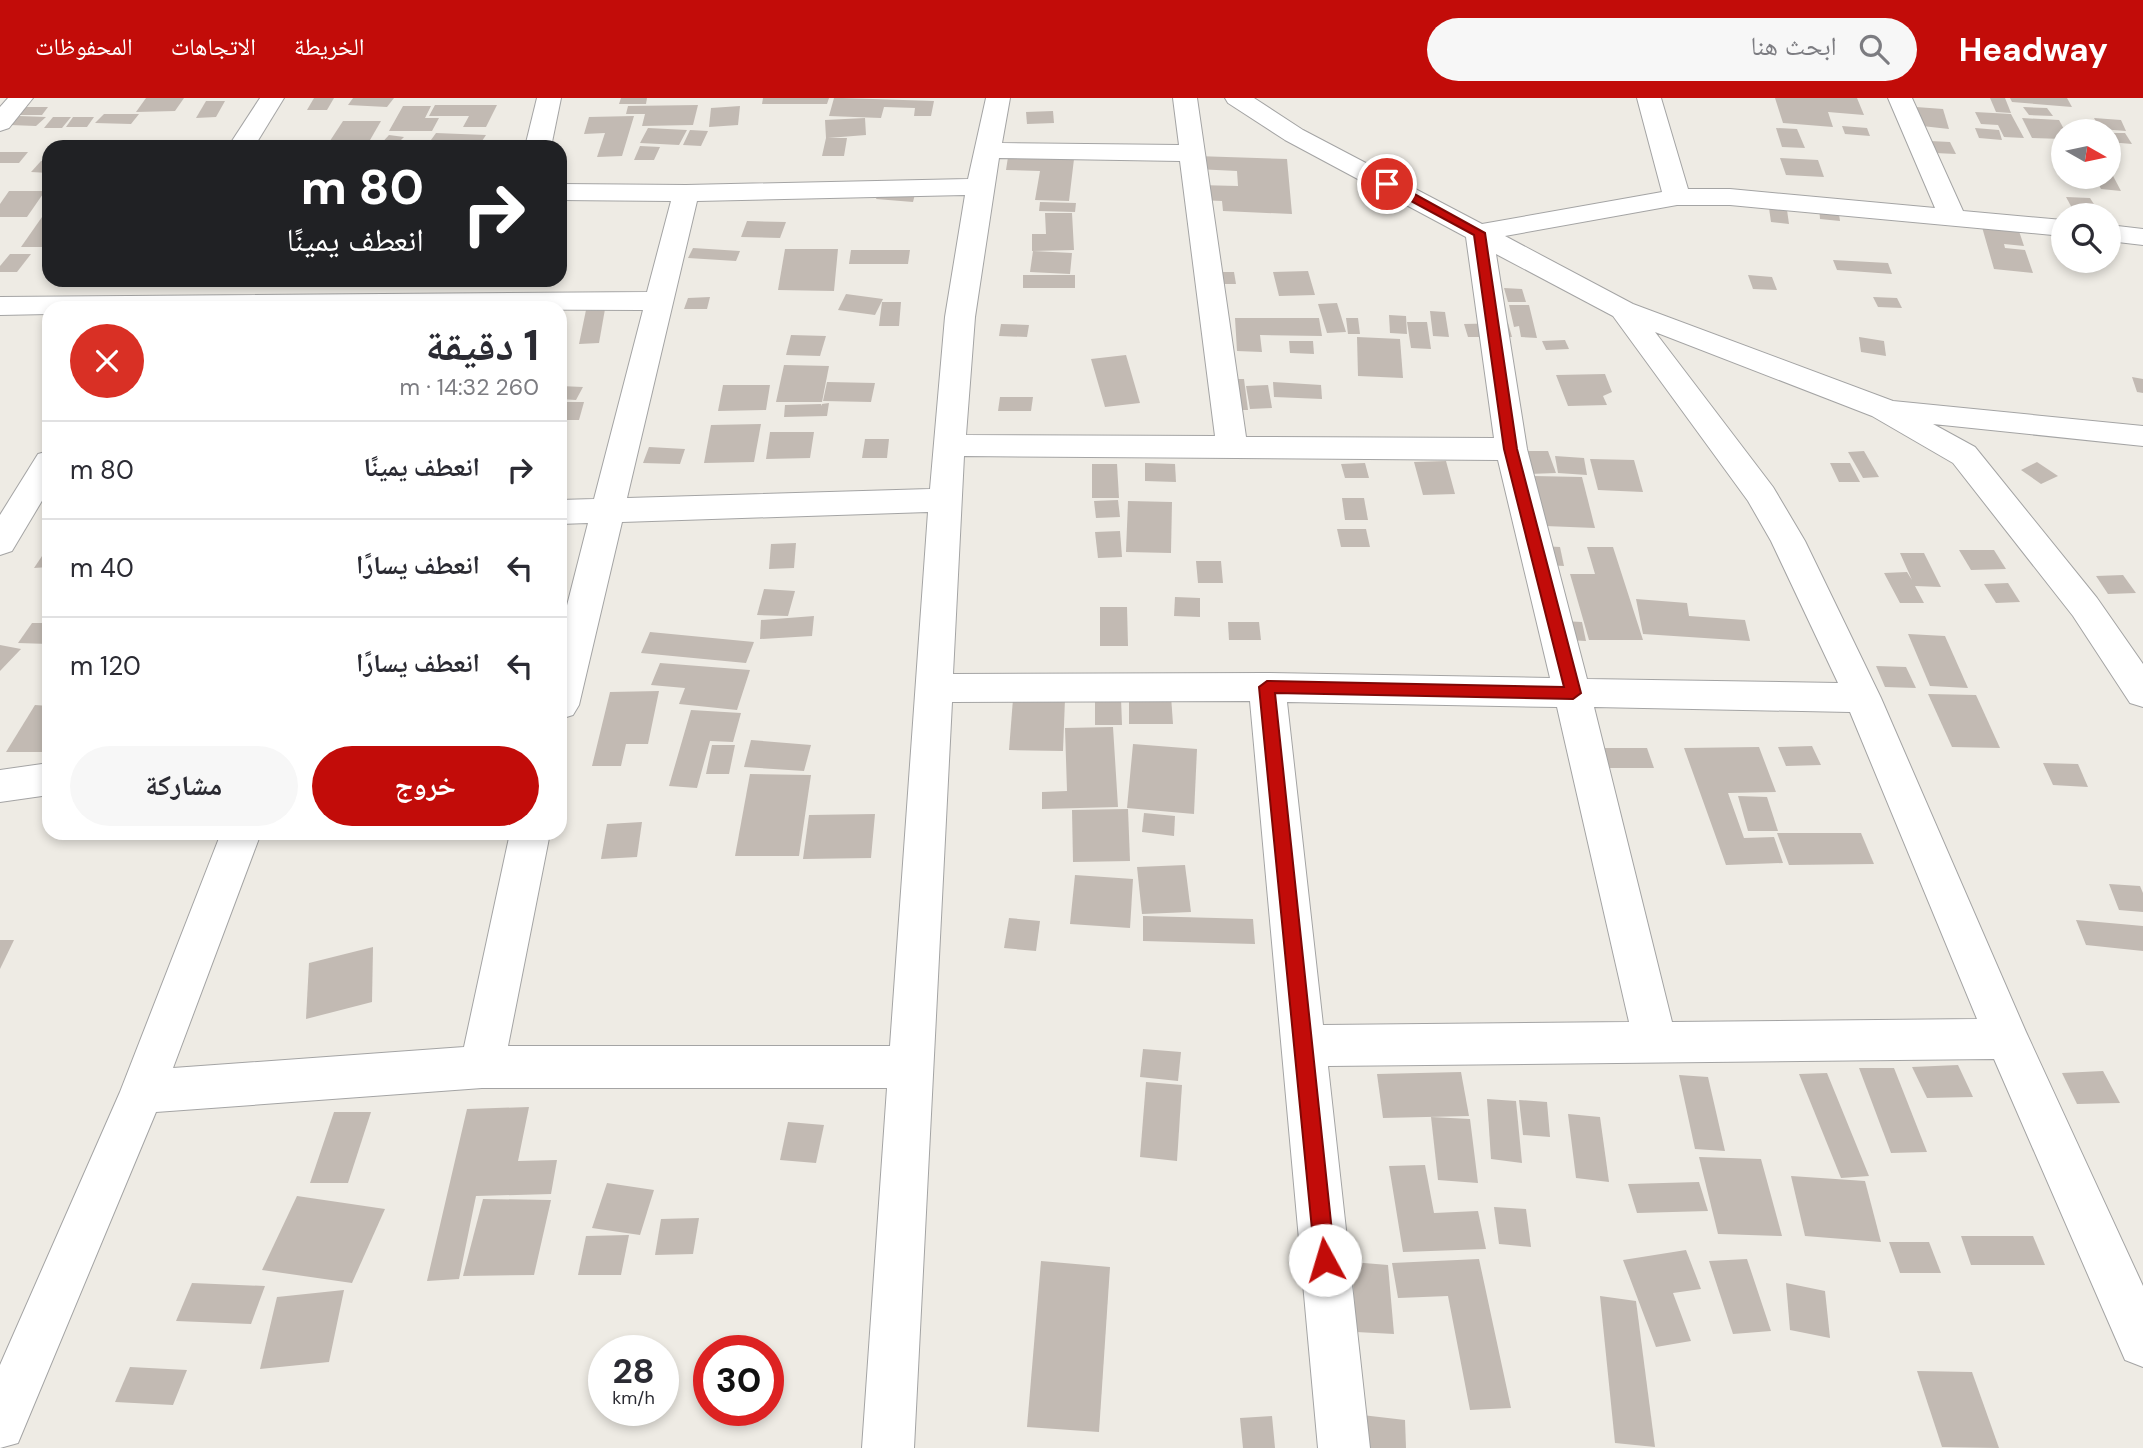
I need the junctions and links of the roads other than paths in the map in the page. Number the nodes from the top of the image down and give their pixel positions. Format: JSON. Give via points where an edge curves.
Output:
{"nodes":[{"id":1,"x":21,"y":98,"type":"edge"},
{"id":2,"x":272,"y":98,"type":"edge"},
{"id":3,"x":549,"y":98,"type":"edge"},
{"id":4,"x":998,"y":98,"type":"edge"},
{"id":5,"x":1185,"y":98,"type":"edge"},
{"id":6,"x":1237,"y":98,"type":"edge"},
{"id":7,"x":1649,"y":98,"type":"edge"},
{"id":8,"x":1900,"y":98,"type":"edge"},
{"id":9,"x":0,"y":123,"type":"edge"},
{"id":10,"x":245,"y":140,"type":"edge"},
{"id":11,"x":540,"y":140,"type":"edge"},
{"id":12,"x":987,"y":150,"type":"junction"},
{"id":13,"x":1192,"y":153,"type":"junction"},
{"id":14,"x":980,"y":187,"type":"junction"},
{"id":15,"x":567,"y":192,"type":"edge"},
{"id":16,"x":687,"y":193,"type":"junction"},
{"id":17,"x":1677,"y":197,"type":"junction"},
{"id":18,"x":1952,"y":216,"type":"junction"},
{"id":19,"x":2051,"y":227,"type":"edge"},
{"id":20,"x":1479,"y":233,"type":"junction"},
{"id":21,"x":2121,"y":234,"type":"edge"},
{"id":22,"x":2143,"y":237,"type":"edge"},
{"id":23,"x":660,"y":301,"type":"junction"},
{"id":24,"x":567,"y":302,"type":"edge"},
{"id":25,"x":0,"y":306,"type":"edge"},
{"id":26,"x":42,"y":306,"type":"edge"},
{"id":27,"x":1623,"y":310,"type":"junction"},
{"id":28,"x":1883,"y":408,"type":"junction"},
{"id":29,"x":2143,"y":436,"type":"edge"},
{"id":30,"x":949,"y":445,"type":"junction"},
{"id":31,"x":1232,"y":448,"type":"junction"},
{"id":32,"x":1511,"y":449,"type":"junction"},
{"id":33,"x":42,"y":472,"type":"edge"},
{"id":34,"x":946,"y":500,"type":"junction"},
{"id":35,"x":567,"y":512,"type":"edge"},
{"id":36,"x":608,"y":512,"type":"junction"},
{"id":37,"x":42,"y":521,"type":"edge"},
{"id":38,"x":5,"y":528,"type":"edge"},
{"id":39,"x":567,"y":677,"type":"edge"},
{"id":40,"x":1267,"y":687,"type":"junction"},
{"id":41,"x":934,"y":688,"type":"junction"},
{"id":42,"x":1573,"y":693,"type":"junction"},
{"id":43,"x":2143,"y":693,"type":"edge"},
{"id":44,"x":1863,"y":698,"type":"junction"},
{"id":45,"x":42,"y":780,"type":"edge"},
{"id":46,"x":0,"y":786,"type":"edge"},
{"id":47,"x":238,"y":840,"type":"edge"},
{"id":48,"x":529,"y":840,"type":"edge"},
{"id":49,"x":2007,"y":1039,"type":"junction"},
{"id":50,"x":1656,"y":1041,"type":"junction"},
{"id":51,"x":1303,"y":1046,"type":"junction"},
{"id":52,"x":911,"y":1067,"type":"junction"},
{"id":53,"x":482,"y":1068,"type":"junction"},
{"id":54,"x":142,"y":1092,"type":"junction"},
{"id":55,"x":2143,"y":1342,"type":"edge"},
{"id":56,"x":0,"y":1424,"type":"edge"},
{"id":57,"x":888,"y":1448,"type":"edge"},
{"id":58,"x":1344,"y":1448,"type":"edge"}],
"edges":[{"from":1,"to":9,"type":"street"},
{"from":2,"to":10,"type":"street"},
{"from":3,"to":11,"type":"street"},
{"from":4,"to":12,"type":"street"},
{"from":5,"to":13,"type":"street"},
{"from":6,"to":20,"type":"street","via":[[1294,135]]},
{"from":7,"to":17,"type":"street"},
{"from":8,"to":18,"type":"street"},
{"from":12,"to":13,"type":"street"},
{"from":12,"to":14,"type":"street"},
{"from":13,"to":31,"type":"street"},
{"from":14,"to":16,"type":"street"},
{"from":14,"to":30,"type":"street","via":[[960,317]]},
{"from":15,"to":16,"type":"street"},
{"from":16,"to":23,"type":"street"},
{"from":17,"to":18,"type":"street","via":[[1730,197]]},
{"from":17,"to":20,"type":"street"},
{"from":18,"to":19,"type":"street"},
{"from":20,"to":27,"type":"street"},
{"from":20,"to":32,"type":"street"},
{"from":21,"to":22,"type":"street"},
{"from":23,"to":24,"type":"street"},
{"from":23,"to":36,"type":"street"},
{"from":25,"to":26,"type":"street"},
{"from":27,"to":28,"type":"street"},
{"from":27,"to":44,"type":"street","via":[[1761,495]]},
{"from":28,"to":29,"type":"street"},
{"from":28,"to":43,"type":"street","via":[[1964,455],[2085,607]]},
{"from":30,"to":31,"type":"street"},
{"from":30,"to":34,"type":"street"},
{"from":31,"to":32,"type":"street"},
{"from":32,"to":42,"type":"street"},
{"from":33,"to":38,"type":"street"},
{"from":34,"to":36,"type":"street"},
{"from":34,"to":41,"type":"street"},
{"from":35,"to":36,"type":"street"},
{"from":36,"to":39,"type":"street"},
{"from":37,"to":38,"type":"street"},
{"from":40,"to":41,"type":"street"},
{"from":40,"to":42,"type":"street"},
{"from":40,"to":51,"type":"street"},
{"from":41,"to":52,"type":"street"},
{"from":42,"to":44,"type":"street"},
{"from":42,"to":50,"type":"street"},
{"from":44,"to":49,"type":"street"},
{"from":45,"to":46,"type":"street"},
{"from":47,"to":54,"type":"street"},
{"from":48,"to":53,"type":"street"},
{"from":49,"to":50,"type":"street"},
{"from":49,"to":55,"type":"street"},
{"from":50,"to":51,"type":"street"},
{"from":51,"to":58,"type":"street"},
{"from":52,"to":53,"type":"street"},
{"from":52,"to":57,"type":"street"},
{"from":53,"to":54,"type":"street"},
{"from":54,"to":56,"type":"street"}]}
